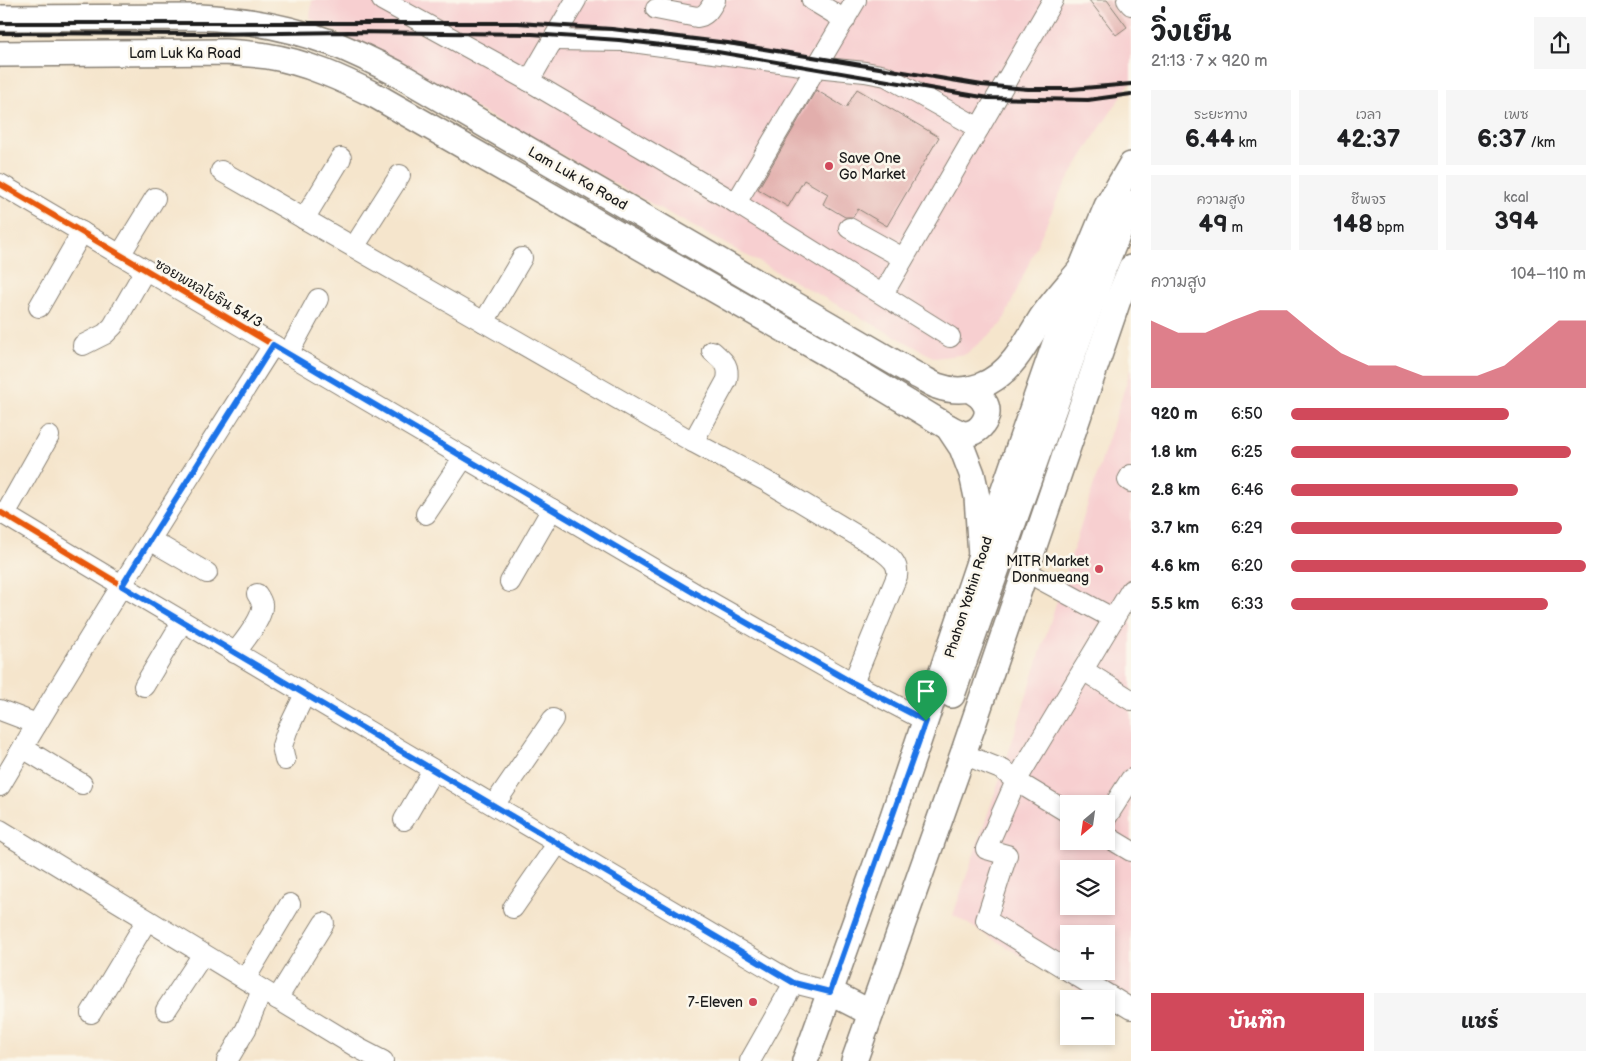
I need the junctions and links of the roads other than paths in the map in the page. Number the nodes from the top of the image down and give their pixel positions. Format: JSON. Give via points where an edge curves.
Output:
{"nodes":[{"id":1,"x":382,"y":0,"type":"edge"},
{"id":2,"x":576,"y":0,"type":"edge"},
{"id":3,"x":715,"y":0,"type":"edge"},
{"id":4,"x":812,"y":0,"type":"edge"},
{"id":5,"x":856,"y":0,"type":"edge"},
{"id":6,"x":1053,"y":0,"type":"edge"},
{"id":7,"x":1127,"y":0,"type":"edge"},
{"id":8,"x":1131,"y":5,"type":"edge"},
{"id":9,"x":656,"y":9,"type":"dead end"},
{"id":10,"x":0,"y":18,"type":"edge"},
{"id":11,"x":845,"y":20,"type":"junction"},
{"id":12,"x":553,"y":40,"type":"junction"},
{"id":13,"x":0,"y":54,"type":"edge"},
{"id":14,"x":816,"y":67,"type":"junction"},
{"id":15,"x":529,"y":81,"type":"junction"},
{"id":16,"x":979,"y":128,"type":"junction"},
{"id":17,"x":341,"y":158,"type":"dead end"},
{"id":18,"x":1131,"y":165,"type":"edge"},
{"id":19,"x":221,"y":171,"type":"dead end"},
{"id":20,"x":400,"y":175,"type":"dead end"},
{"id":21,"x":0,"y":184,"type":"edge"},
{"id":22,"x":155,"y":198,"type":"dead end"},
{"id":23,"x":1131,"y":203,"type":"edge"},
{"id":24,"x":736,"y":204,"type":"junction"},
{"id":25,"x":304,"y":219,"type":"junction"},
{"id":26,"x":849,"y":228,"type":"dead end"},
{"id":27,"x":82,"y":232,"type":"junction"},
{"id":28,"x":354,"y":247,"type":"junction"},
{"id":29,"x":120,"y":255,"type":"junction"},
{"id":30,"x":522,"y":258,"type":"dead end"},
{"id":31,"x":903,"y":258,"type":"junction"},
{"id":32,"x":1131,"y":268,"type":"edge"},
{"id":33,"x":1081,"y":269,"type":"junction"},
{"id":34,"x":146,"y":270,"type":"junction"},
{"id":35,"x":883,"y":294,"type":"junction"},
{"id":36,"x":318,"y":299,"type":"dead end"},
{"id":37,"x":39,"y":306,"type":"dead end"},
{"id":38,"x":484,"y":322,"type":"junction"},
{"id":39,"x":950,"y":337,"type":"dead end"},
{"id":40,"x":83,"y":345,"type":"dead end"},
{"id":41,"x":280,"y":350,"type":"junction"},
{"id":42,"x":712,"y":351,"type":"dead end"},
{"id":43,"x":969,"y":389,"type":"junction"},
{"id":44,"x":948,"y":427,"type":"junction"},
{"id":45,"x":49,"y":436,"type":"dead end"},
{"id":46,"x":693,"y":442,"type":"junction"},
{"id":47,"x":464,"y":458,"type":"junction"},
{"id":48,"x":1131,"y":475,"type":"edge"},
{"id":49,"x":1131,"y":482,"type":"edge"},
{"id":50,"x":552,"y":509,"type":"junction"},
{"id":51,"x":2,"y":513,"type":"edge"},
{"id":52,"x":426,"y":514,"type":"dead end"},
{"id":53,"x":150,"y":540,"type":"junction"},
{"id":54,"x":981,"y":556,"type":"junction"},
{"id":55,"x":1025,"y":571,"type":"junction"},
{"id":56,"x":207,"y":573,"type":"dead end"},
{"id":57,"x":510,"y":582,"type":"dead end"},
{"id":58,"x":122,"y":586,"type":"junction"},
{"id":59,"x":1131,"y":590,"type":"edge"},
{"id":60,"x":256,"y":594,"type":"dead end"},
{"id":61,"x":1114,"y":618,"type":"junction"},
{"id":62,"x":182,"y":622,"type":"junction"},
{"id":63,"x":235,"y":653,"type":"junction"},
{"id":64,"x":1083,"y":670,"type":"junction"},
{"id":65,"x":853,"y":683,"type":"junction"},
{"id":66,"x":144,"y":686,"type":"dead end"},
{"id":67,"x":305,"y":694,"type":"junction"},
{"id":68,"x":1131,"y":700,"type":"edge"},
{"id":69,"x":0,"y":710,"type":"edge"},
{"id":70,"x":553,"y":719,"type":"dead end"},
{"id":71,"x":926,"y":721,"type":"junction"},
{"id":72,"x":37,"y":724,"type":"junction"},
{"id":73,"x":23,"y":748,"type":"junction"},
{"id":74,"x":963,"y":754,"type":"junction"},
{"id":75,"x":284,"y":760,"type":"dead end"},
{"id":76,"x":433,"y":770,"type":"junction"},
{"id":77,"x":1131,"y":779,"type":"edge"},
{"id":78,"x":1016,"y":781,"type":"junction"},
{"id":79,"x":82,"y":784,"type":"dead end"},
{"id":80,"x":0,"y":786,"type":"edge"},
{"id":81,"x":901,"y":792,"type":"junction"},
{"id":82,"x":1115,"y":804,"type":"edge"},
{"id":83,"x":494,"y":805,"type":"junction"},
{"id":84,"x":1060,"y":808,"type":"edge"},
{"id":85,"x":404,"y":820,"type":"dead end"},
{"id":86,"x":0,"y":830,"type":"edge"},
{"id":87,"x":1115,"y":841,"type":"edge"},
{"id":88,"x":558,"y":843,"type":"junction"},
{"id":89,"x":1131,"y":851,"type":"edge"},
{"id":90,"x":290,"y":904,"type":"dead end"},
{"id":91,"x":513,"y":908,"type":"dead end"},
{"id":92,"x":147,"y":920,"type":"junction"},
{"id":93,"x":324,"y":923,"type":"dead end"},
{"id":94,"x":203,"y":954,"type":"junction"},
{"id":95,"x":1060,"y":965,"type":"edge"},
{"id":96,"x":1084,"y":980,"type":"edge"},
{"id":97,"x":794,"y":983,"type":"junction"},
{"id":98,"x":261,"y":989,"type":"junction"},
{"id":99,"x":830,"y":992,"type":"junction"},
{"id":100,"x":1131,"y":1009,"type":"edge"},
{"id":101,"x":166,"y":1010,"type":"dead end"},
{"id":102,"x":91,"y":1013,"type":"dead end"},
{"id":103,"x":871,"y":1013,"type":"junction"},
{"id":104,"x":227,"y":1061,"type":"edge"},
{"id":105,"x":383,"y":1061,"type":"edge"},
{"id":106,"x":750,"y":1061,"type":"edge"},
{"id":107,"x":805,"y":1061,"type":"edge"},
{"id":108,"x":854,"y":1061,"type":"edge"}],
"edges":[{"from":1,"to":15,"type":"street"},
{"from":2,"to":12,"type":"street"},
{"from":3,"to":9,"type":"street","via":[[702,17],[697,18]]},
{"from":4,"to":11,"type":"street"},
{"from":5,"to":11,"type":"street"},
{"from":6,"to":16,"type":"street"},
{"from":7,"to":8,"type":"street"},
{"from":10,"to":43,"type":"main road","name":"Lam Luk Ka Road","via":[[224,18],[274,27],[332,43],[396,73],[929,382],[951,390]]},
{"from":11,"to":14,"type":"street"},
{"from":12,"to":14,"type":"street","via":[[625,41]]},
{"from":12,"to":15,"type":"street"},
{"from":13,"to":44,"type":"main road","name":"Lam Luk Ka Road","via":[[225,52],[268,56],[323,72],[378,97],[829,355]]},
{"from":14,"to":16,"type":"street","via":[[886,76]]},
{"from":14,"to":24,"type":"street"},
{"from":15,"to":24,"type":"street"},
{"from":16,"to":31,"type":"street"},
{"from":17,"to":25,"type":"street"},
{"from":18,"to":33,"type":"main road","name":"Phahon Yothin Road","via":[[1108,206]]},
{"from":19,"to":25,"type":"street"},
{"from":20,"to":28,"type":"street"},
{"from":21,"to":27,"type":"street","name":"ซอยพหลโยธิน 54/3"},
{"from":22,"to":29,"type":"street"},
{"from":23,"to":81,"type":"main road","via":[[1104,267],[942,723]]},
{"from":24,"to":35,"type":"street"},
{"from":25,"to":28,"type":"street"},
{"from":26,"to":31,"type":"street"},
{"from":27,"to":29,"type":"street","name":"ซอยพหลโยธิน 54/3"},
{"from":27,"to":37,"type":"street"},
{"from":28,"to":38,"type":"street"},
{"from":29,"to":34,"type":"street","name":"ซอยพหลโยธิน 54/3"},
{"from":30,"to":38,"type":"street"},
{"from":31,"to":35,"type":"street"},
{"from":32,"to":55,"type":"main road"},
{"from":33,"to":43,"type":"main road","name":"Lam Luk Ka Road","via":[[1004,372],[992,382]]},
{"from":33,"to":54,"type":"main road","name":"Phahon Yothin Road"},
{"from":34,"to":40,"type":"street","via":[[113,326]]},
{"from":34,"to":41,"type":"street","name":"ซอยพหลโยธิน 54/3"},
{"from":35,"to":39,"type":"street"},
{"from":36,"to":41,"type":"street"},
{"from":38,"to":46,"type":"street"},
{"from":41,"to":47,"type":"street","name":"ซอยพหลโยธิน 54/3"},
{"from":41,"to":53,"type":"street"},
{"from":42,"to":46,"type":"street","via":[[725,363],[727,380]]},
{"from":43,"to":44,"type":"main road","via":[[986,404],[985,421],[977,431],[969,434]]},
{"from":44,"to":54,"type":"main road","name":"Lam Luk Ka Road","via":[[962,448],[978,497]]},
{"from":45,"to":51,"type":"street"},
{"from":46,"to":65,"type":"street","via":[[766,481],[881,550],[895,563],[897,576]]},
{"from":47,"to":50,"type":"street","name":"ซอยพหลโยธิน 54/3"},
{"from":47,"to":52,"type":"street"},
{"from":48,"to":49,"type":"street","via":[[1128,480]]},
{"from":50,"to":57,"type":"street"},
{"from":50,"to":65,"type":"street","name":"ซอยพหลโยธิน 54/3"},
{"from":51,"to":58,"type":"street"},
{"from":53,"to":56,"type":"street"},
{"from":53,"to":58,"type":"street"},
{"from":54,"to":71,"type":"main road","name":"Phahon Yothin Road"},
{"from":55,"to":61,"type":"street"},
{"from":55,"to":74,"type":"main road"},
{"from":58,"to":62,"type":"street"},
{"from":58,"to":72,"type":"street"},
{"from":59,"to":61,"type":"street"},
{"from":60,"to":63,"type":"street","via":[[262,602],[260,618]]},
{"from":61,"to":64,"type":"street"},
{"from":62,"to":63,"type":"street"},
{"from":62,"to":66,"type":"street"},
{"from":63,"to":67,"type":"street"},
{"from":64,"to":68,"type":"street"},
{"from":64,"to":78,"type":"street"},
{"from":65,"to":71,"type":"street","name":"ซอยพหลโยธิน 54/3"},
{"from":67,"to":75,"type":"street","via":[[282,746]]},
{"from":67,"to":76,"type":"street"},
{"from":69,"to":72,"type":"street"},
{"from":70,"to":83,"type":"street"},
{"from":71,"to":81,"type":"main road","name":"Phahon Yothin Road"},
{"from":72,"to":73,"type":"street"},
{"from":73,"to":79,"type":"street"},
{"from":73,"to":80,"type":"street"},
{"from":74,"to":78,"type":"street","via":[[1003,770]]},
{"from":74,"to":103,"type":"main road"},
{"from":76,"to":83,"type":"street"},
{"from":76,"to":85,"type":"street"},
{"from":77,"to":82,"type":"street"},
{"from":78,"to":84,"type":"street"},
{"from":78,"to":95,"type":"street","via":[[986,849],[1007,855],[986,920]]},
{"from":81,"to":99,"type":"main road","name":"Phahon Yothin Road"},
{"from":83,"to":88,"type":"street"},
{"from":86,"to":92,"type":"street"},
{"from":87,"to":89,"type":"street"},
{"from":88,"to":91,"type":"street"},
{"from":88,"to":97,"type":"street"},
{"from":90,"to":98,"type":"street"},
{"from":92,"to":94,"type":"street"},
{"from":92,"to":102,"type":"street"},
{"from":93,"to":98,"type":"street"},
{"from":94,"to":98,"type":"street"},
{"from":94,"to":101,"type":"street"},
{"from":96,"to":100,"type":"street"},
{"from":97,"to":99,"type":"street"},
{"from":97,"to":106,"type":"street"},
{"from":98,"to":104,"type":"street","via":[[246,1029]]},
{"from":98,"to":105,"type":"street"},
{"from":99,"to":103,"type":"main road"},
{"from":99,"to":107,"type":"main road","name":"Phahon Yothin Road"},
{"from":103,"to":108,"type":"main road"}]}
